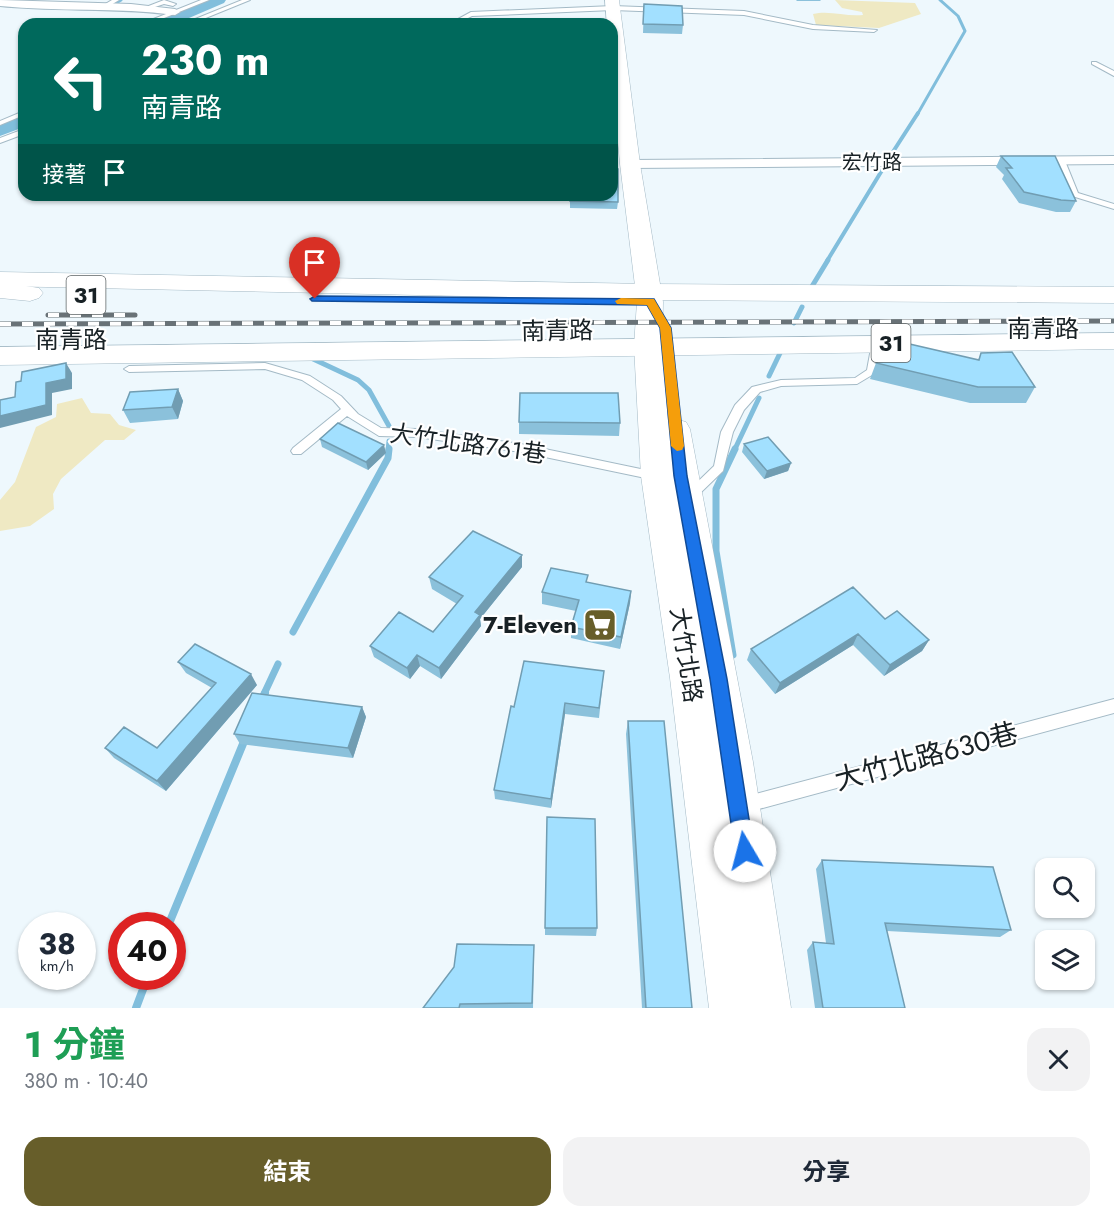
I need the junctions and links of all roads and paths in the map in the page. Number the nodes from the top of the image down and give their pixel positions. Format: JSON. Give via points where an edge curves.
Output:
{"nodes":[{"id":1,"x":116,"y":0,"type":"edge"},
{"id":2,"x":206,"y":0,"type":"edge"},
{"id":3,"x":247,"y":0,"type":"edge"},
{"id":4,"x":0,"y":3,"type":"edge"},
{"id":5,"x":612,"y":4,"type":"edge"},
{"id":6,"x":104,"y":7,"type":"junction"},
{"id":7,"x":174,"y":8,"type":"junction"},
{"id":8,"x":155,"y":18,"type":"edge"},
{"id":9,"x":201,"y":18,"type":"edge"},
{"id":10,"x":463,"y":18,"type":"edge"},
{"id":11,"x":874,"y":30,"type":"dead end"},
{"id":12,"x":618,"y":57,"type":"edge"},
{"id":13,"x":1094,"y":63,"type":"dead end"},
{"id":14,"x":1114,"y":74,"type":"edge"},
{"id":15,"x":18,"y":116,"type":"edge"},
{"id":16,"x":0,"y":123,"type":"edge"},
{"id":17,"x":18,"y":134,"type":"edge"},
{"id":18,"x":0,"y":141,"type":"edge"},
{"id":19,"x":1114,"y":160,"type":"edge"},
{"id":20,"x":1061,"y":161,"type":"junction"},
{"id":21,"x":630,"y":164,"type":"junction"},
{"id":22,"x":1114,"y":207,"type":"edge"},
{"id":23,"x":0,"y":279,"type":"edge"},
{"id":24,"x":0,"y":291,"type":"edge"},
{"id":25,"x":1114,"y":295,"type":"edge"},
{"id":26,"x":1114,"y":304,"type":"edge"},
{"id":27,"x":655,"y":324,"type":"junction"},
{"id":28,"x":1114,"y":329,"type":"edge"},
{"id":29,"x":0,"y":339,"type":"edge"},
{"id":30,"x":1114,"y":341,"type":"edge"},
{"id":31,"x":877,"y":343,"type":"junction"},
{"id":32,"x":0,"y":356,"type":"edge"},
{"id":33,"x":129,"y":369,"type":"dead end"},
{"id":34,"x":347,"y":410,"type":"junction"},
{"id":35,"x":297,"y":451,"type":"dead end"},
{"id":36,"x":675,"y":484,"type":"junction"},
{"id":37,"x":1114,"y":706,"type":"edge"},
{"id":38,"x":739,"y":807,"type":"junction"},
{"id":39,"x":735,"y":1008,"type":"edge"},
{"id":40,"x":765,"y":1008,"type":"edge"}],
"edges":[{"from":1,"to":6,"type":"lane"},
{"from":2,"to":7,"type":"lane"},
{"from":3,"to":9,"type":"lane"},
{"from":4,"to":6,"type":"street","via":[[34,8]]},
{"from":5,"to":10,"type":"lane","via":[[471,14]]},
{"from":5,"to":11,"type":"lane","via":[[744,13],[813,27]]},
{"from":6,"to":7,"type":"street"},
{"from":7,"to":8,"type":"lane"},
{"from":12,"to":21,"type":"main road","name":"大竹北路"},
{"from":13,"to":14,"type":"lane"},
{"from":15,"to":16,"type":"lane"},
{"from":17,"to":18,"type":"lane"},
{"from":19,"to":20,"type":"street","name":"宏竹路"},
{"from":20,"to":21,"type":"street","name":"宏竹路"},
{"from":20,"to":22,"type":"lane","via":[[1075,194]]},
{"from":21,"to":27,"type":"main road","name":"大竹北路"},
{"from":23,"to":27,"type":"main road","number":"31"},
{"from":24,"to":27,"type":"main road","name":"南青路","number":"31"},
{"from":25,"to":27,"type":"main road","number":"31"},
{"from":26,"to":27,"type":"main road","name":"南青路","number":"31"},
{"from":27,"to":28,"type":"main road","name":"南青路","number":"31"},
{"from":27,"to":29,"type":"main road","name":"南青路","number":"31","via":[[162,340]]},
{"from":27,"to":31,"type":"main road","number":"31"},
{"from":27,"to":32,"type":"main road"},
{"from":27,"to":36,"type":"main road","name":"大竹北路"},
{"from":30,"to":31,"type":"main road","number":"31"},
{"from":31,"to":36,"type":"lane","via":[[872,372],[857,381],[781,383],[756,389],[739,408],[727,432],[719,468]]},
{"from":33,"to":34,"type":"lane","name":"大竹北路761巷","via":[[265,366],[306,378],[337,398]]},
{"from":34,"to":35,"type":"lane"},
{"from":34,"to":36,"type":"lane","name":"大竹北路761巷","via":[[379,432],[417,433],[521,448]]},
{"from":36,"to":38,"type":"main road","name":"大竹北路"},
{"from":36,"to":39,"type":"main road","name":"大竹北路","via":[[690,678]]},
{"from":37,"to":38,"type":"lane","name":"大竹北路630巷"},
{"from":38,"to":40,"type":"main road","name":"大竹北路"}]}
